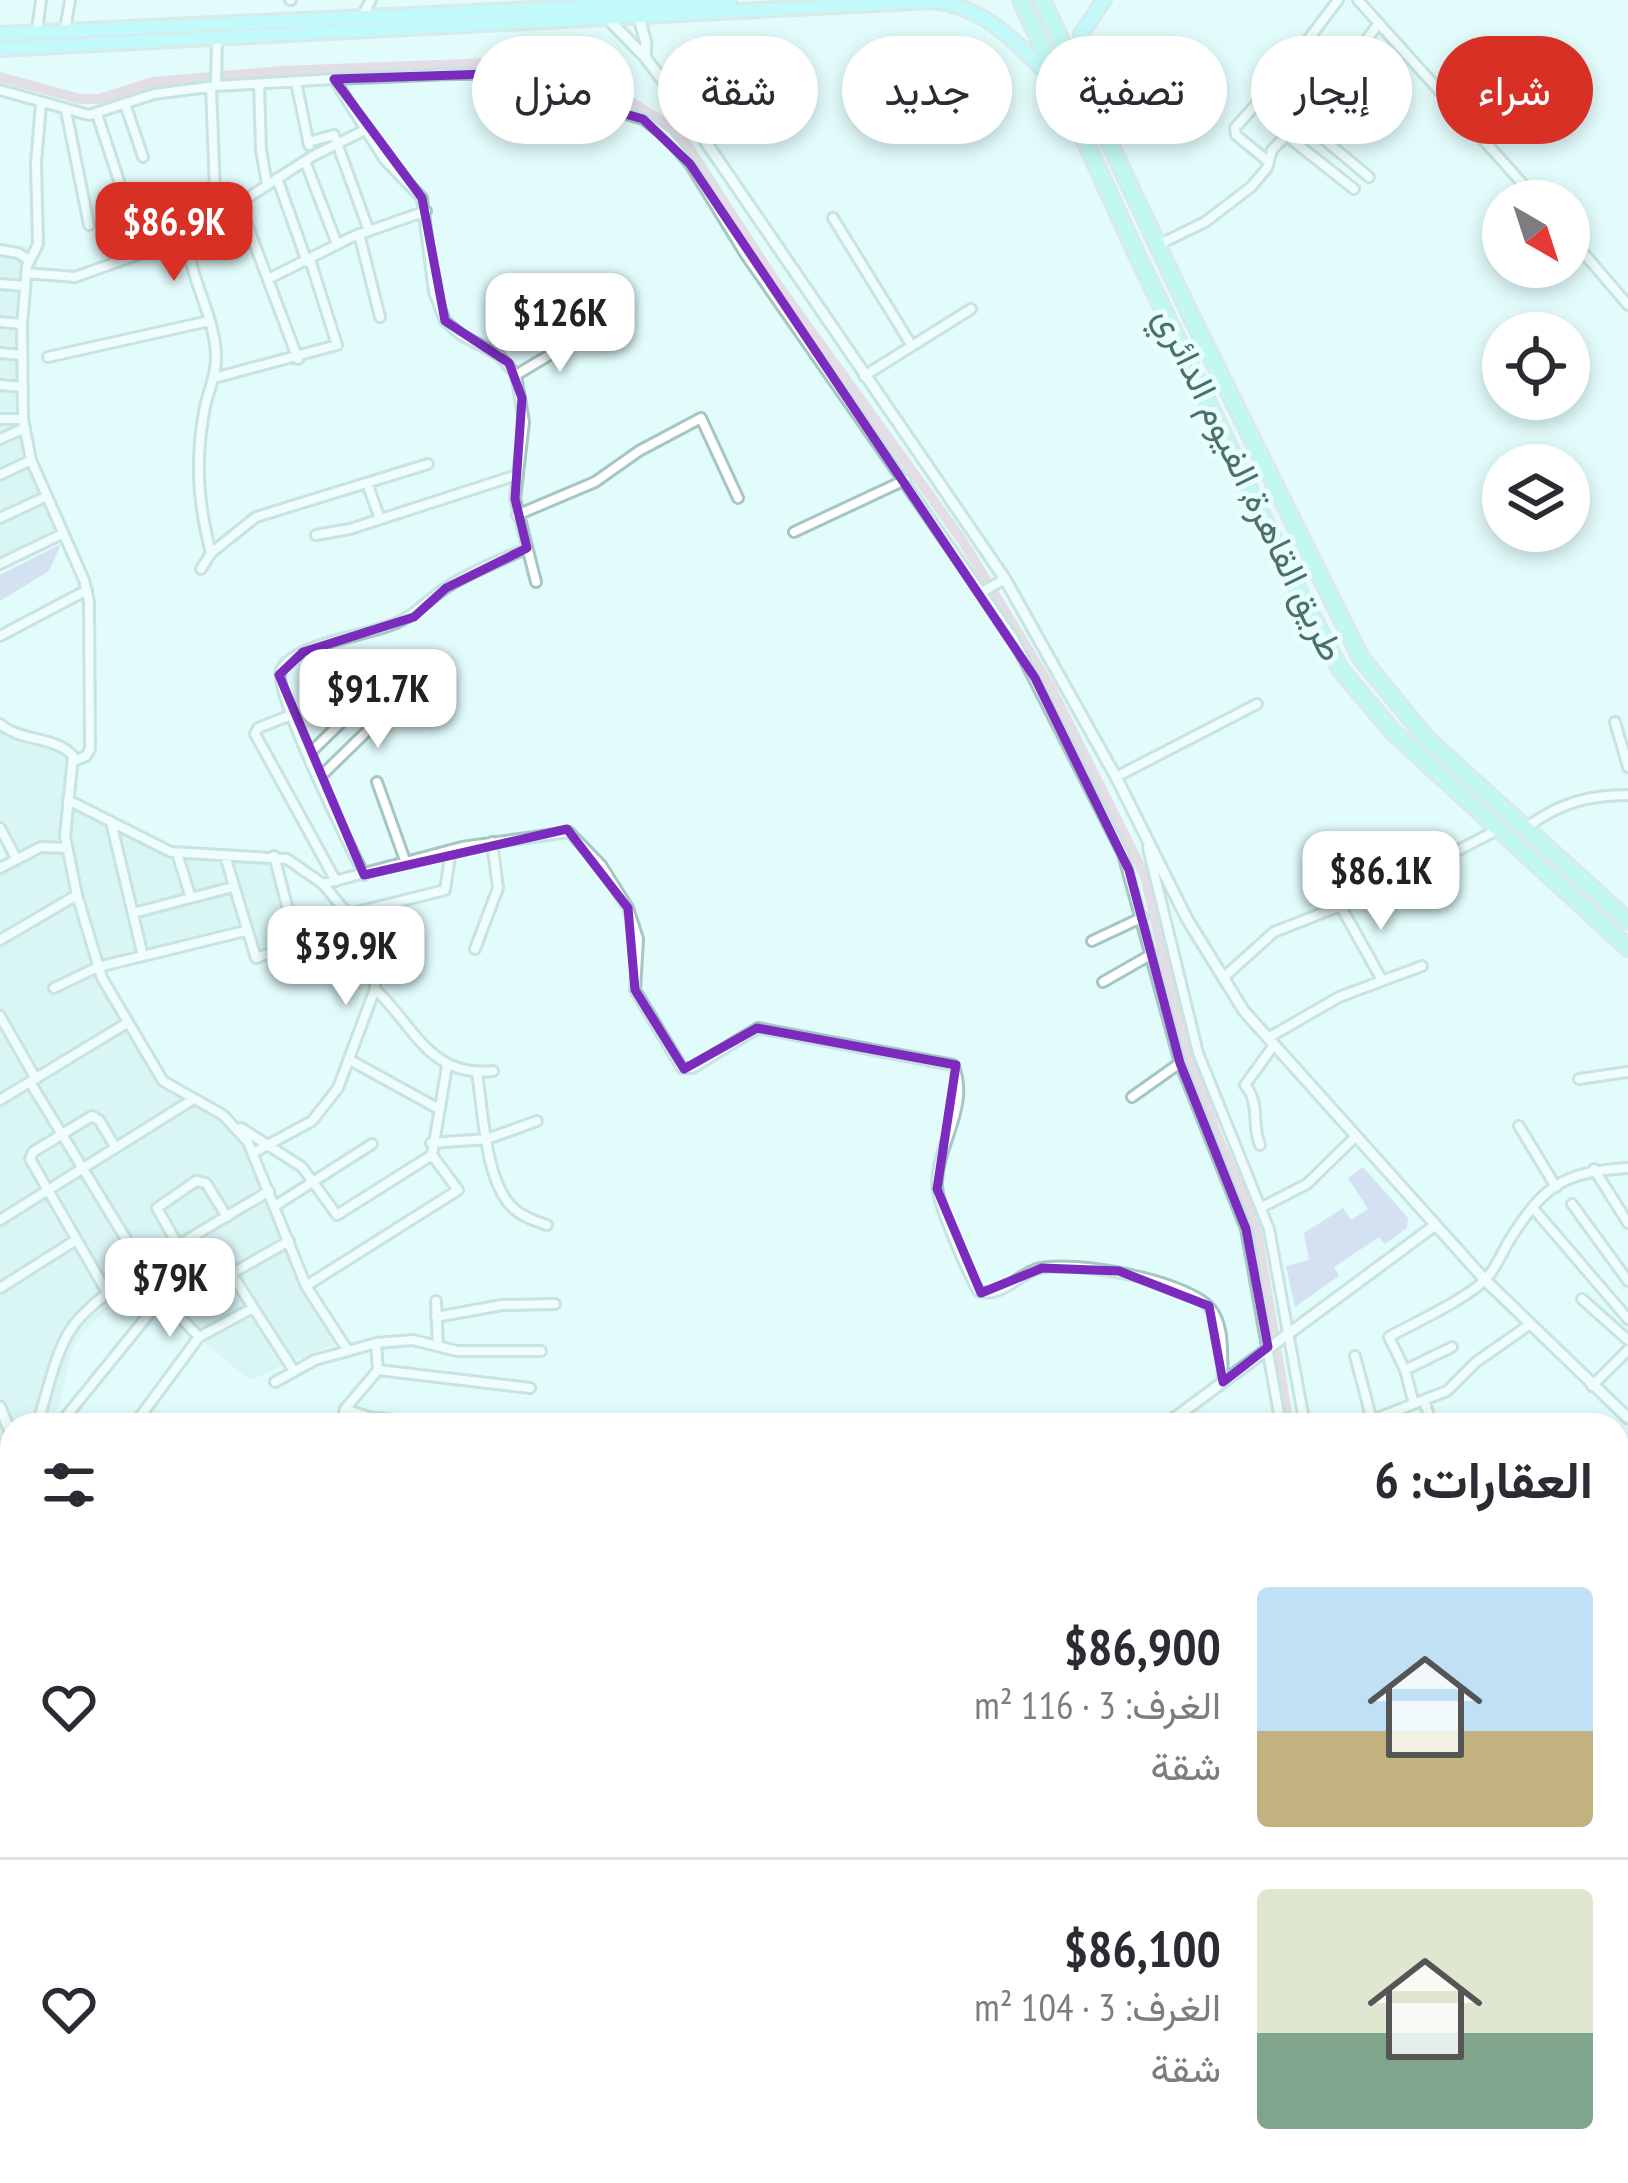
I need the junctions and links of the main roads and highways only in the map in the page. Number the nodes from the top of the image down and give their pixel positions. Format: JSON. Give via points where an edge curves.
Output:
{"nodes":[{"id":1,"x":1021,"y":0,"type":"edge"},
{"id":2,"x":1042,"y":0,"type":"edge"},
{"id":3,"x":1104,"y":0,"type":"edge"},
{"id":4,"x":729,"y":5,"type":"edge"},
{"id":5,"x":611,"y":8,"type":"edge"},
{"id":6,"x":461,"y":20,"type":"junction"},
{"id":7,"x":0,"y":34,"type":"edge"},
{"id":8,"x":148,"y":35,"type":"junction"},
{"id":9,"x":1037,"y":36,"type":"edge"},
{"id":10,"x":1059,"y":36,"type":"edge"},
{"id":11,"x":1082,"y":36,"type":"edge"},
{"id":12,"x":0,"y":49,"type":"edge"},
{"id":13,"x":1036,"y":64,"type":"edge"},
{"id":14,"x":1085,"y":144,"type":"edge"},
{"id":15,"x":1110,"y":144,"type":"edge"},
{"id":16,"x":1158,"y":245,"type":"junction"},
{"id":17,"x":1137,"y":255,"type":"junction"},
{"id":18,"x":1531,"y":832,"type":"junction"},
{"id":19,"x":1522,"y":850,"type":"junction"},
{"id":20,"x":1582,"y":880,"type":"junction"},
{"id":21,"x":1569,"y":894,"type":"junction"},
{"id":22,"x":1628,"y":921,"type":"edge"},
{"id":23,"x":1628,"y":948,"type":"edge"}],
"edges":[{"from":1,"to":9,"type":"highway","name":"طريق القاهرة, الفيوم الدائري"},
{"from":2,"to":10,"type":"highway","name":"طريق القاهرة, الفيوم الدائري"},
{"from":3,"to":11,"type":"main road"},
{"from":4,"to":5,"type":"main road"},
{"from":4,"to":5,"type":"main road","via":[[639,18]]},
{"from":4,"to":13,"type":"main road","via":[[948,3],[990,20]]},
{"from":5,"to":6,"type":"main road"},
{"from":6,"to":8,"type":"main road"},
{"from":6,"to":8,"type":"main road","via":[[361,18]]},
{"from":7,"to":8,"type":"main road"},
{"from":8,"to":12,"type":"main road"},
{"from":14,"to":17,"type":"highway","name":"طريق القاهرة, الفيوم الدائري"},
{"from":15,"to":16,"type":"highway","name":"طريق القاهرة, الفيوم الدائري"},
{"from":16,"to":17,"type":"highway"},
{"from":16,"to":18,"type":"highway","name":"طريق القاهرة, الفيوم الدائري","via":[[1361,658],[1417,729]]},
{"from":17,"to":19,"type":"highway","name":"طريق القاهرة, الفيوم الدائري","via":[[1340,669],[1393,731]]},
{"from":18,"to":19,"type":"highway"},
{"from":18,"to":20,"type":"highway","name":"طريق القاهرة, الفيوم الدائري"},
{"from":19,"to":21,"type":"highway","name":"طريق القاهرة, الفيوم الدائري"},
{"from":20,"to":21,"type":"highway"},
{"from":20,"to":22,"type":"highway","name":"طريق القاهرة, الفيوم الدائري"},
{"from":21,"to":23,"type":"highway","name":"طريق القاهرة, الفيوم الدائري"}]}
